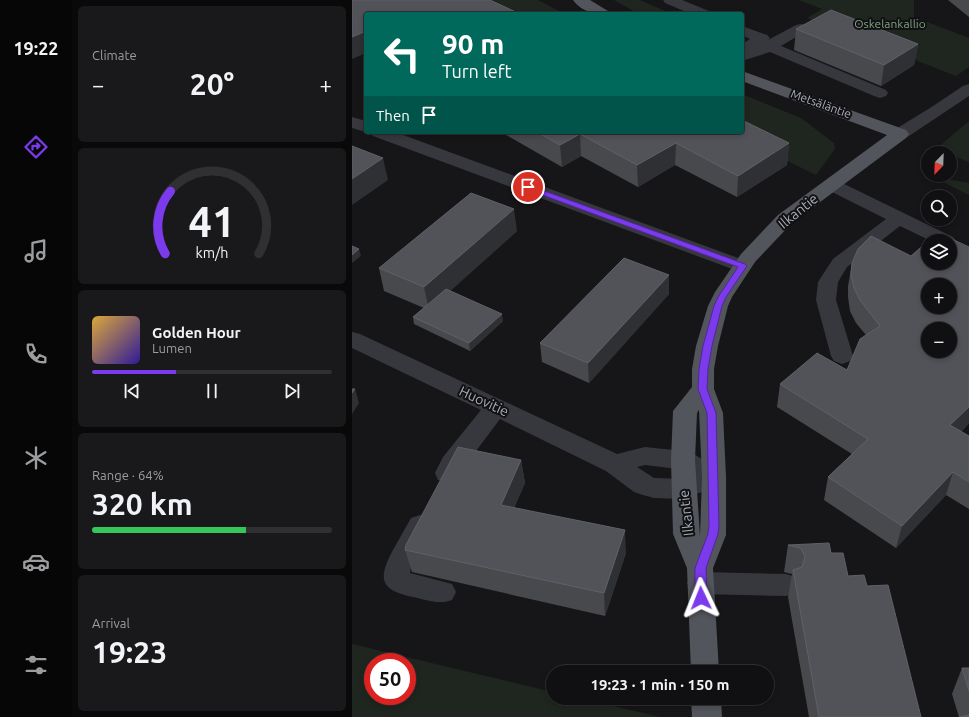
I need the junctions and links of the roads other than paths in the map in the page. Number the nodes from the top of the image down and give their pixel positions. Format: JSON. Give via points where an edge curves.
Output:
{"nodes":[{"id":1,"x":580,"y":0,"type":"edge"},
{"id":2,"x":670,"y":0,"type":"edge"},
{"id":3,"x":600,"y":12,"type":"edge"},
{"id":4,"x":699,"y":12,"type":"edge"},
{"id":5,"x":801,"y":28,"type":"edge"},
{"id":6,"x":744,"y":31,"type":"edge"},
{"id":7,"x":769,"y":46,"type":"junction"},
{"id":8,"x":744,"y":53,"type":"edge"},
{"id":9,"x":744,"y":55,"type":"edge"},
{"id":10,"x":744,"y":77,"type":"edge"},
{"id":11,"x":969,"y":89,"type":"edge"},
{"id":12,"x":880,"y":93,"type":"dead end"},
{"id":13,"x":352,"y":122,"type":"edge"},
{"id":14,"x":364,"y":126,"type":"edge"},
{"id":15,"x":384,"y":134,"type":"edge"},
{"id":16,"x":900,"y":134,"type":"junction"},
{"id":17,"x":832,"y":185,"type":"junction"},
{"id":18,"x":899,"y":218,"type":"junction"},
{"id":19,"x":932,"y":234,"type":"edge"},
{"id":20,"x":742,"y":266,"type":"junction"},
{"id":21,"x":352,"y":339,"type":"edge"},
{"id":22,"x":842,"y":356,"type":"dead end"},
{"id":23,"x":703,"y":389,"type":"junction"},
{"id":24,"x":496,"y":407,"type":"junction"},
{"id":25,"x":682,"y":460,"type":"junction"},
{"id":26,"x":615,"y":464,"type":"junction"},
{"id":27,"x":714,"y":477,"type":"junction"},
{"id":28,"x":684,"y":489,"type":"junction"},
{"id":29,"x":700,"y":576,"type":"junction"},
{"id":30,"x":786,"y":584,"type":"dead end"},
{"id":31,"x":442,"y":592,"type":"dead end"},
{"id":32,"x":705,"y":665,"type":"edge"},
{"id":33,"x":706,"y":705,"type":"edge"},
{"id":34,"x":707,"y":717,"type":"edge"}],
"edges":[{"from":1,"to":3,"type":"main road"},
{"from":2,"to":4,"type":"street"},
{"from":5,"to":7,"type":"street"},
{"from":6,"to":8,"type":"street","via":[[762,38],[747,47]]},
{"from":7,"to":9,"type":"street"},
{"from":7,"to":12,"type":"street"},
{"from":10,"to":16,"type":"main road","name":"Metsäläntie"},
{"from":11,"to":16,"type":"street","name":"Ilkantie"},
{"from":13,"to":14,"type":"street"},
{"from":15,"to":20,"type":"street"},
{"from":16,"to":17,"type":"main road","name":"Ilkantie"},
{"from":17,"to":18,"type":"street"},
{"from":17,"to":20,"type":"main road","name":"Ilkantie","via":[[785,219]]},
{"from":18,"to":19,"type":"street"},
{"from":18,"to":22,"type":"street","via":[[840,262],[828,282],[826,300]]},
{"from":20,"to":23,"type":"main road","name":"Ilkantie","via":[[718,306],[707,346]]},
{"from":21,"to":24,"type":"street","name":"Huovitie"},
{"from":23,"to":25,"type":"main road","name":"Ilkantie","via":[[685,411]]},
{"from":23,"to":27,"type":"main road","name":"Ilkantie","via":[[711,413]]},
{"from":24,"to":26,"type":"street","name":"Huovitie"},
{"from":24,"to":31,"type":"street","via":[[452,464],[398,567],[396,577],[404,584]]},
{"from":25,"to":26,"type":"street","via":[[645,456]]},
{"from":25,"to":27,"type":"street"},
{"from":25,"to":28,"type":"main road","name":"Ilkantie"},
{"from":26,"to":28,"type":"street","name":"Huovitie","via":[[643,485]]},
{"from":27,"to":28,"type":"street","name":"Huovitie"},
{"from":27,"to":29,"type":"main road","name":"Ilkantie","via":[[713,534]]},
{"from":28,"to":29,"type":"main road","name":"Ilkantie","via":[[686,534]]},
{"from":29,"to":30,"type":"street"},
{"from":29,"to":32,"type":"main road","name":"Ilkantie"},
{"from":33,"to":34,"type":"main road"}]}
